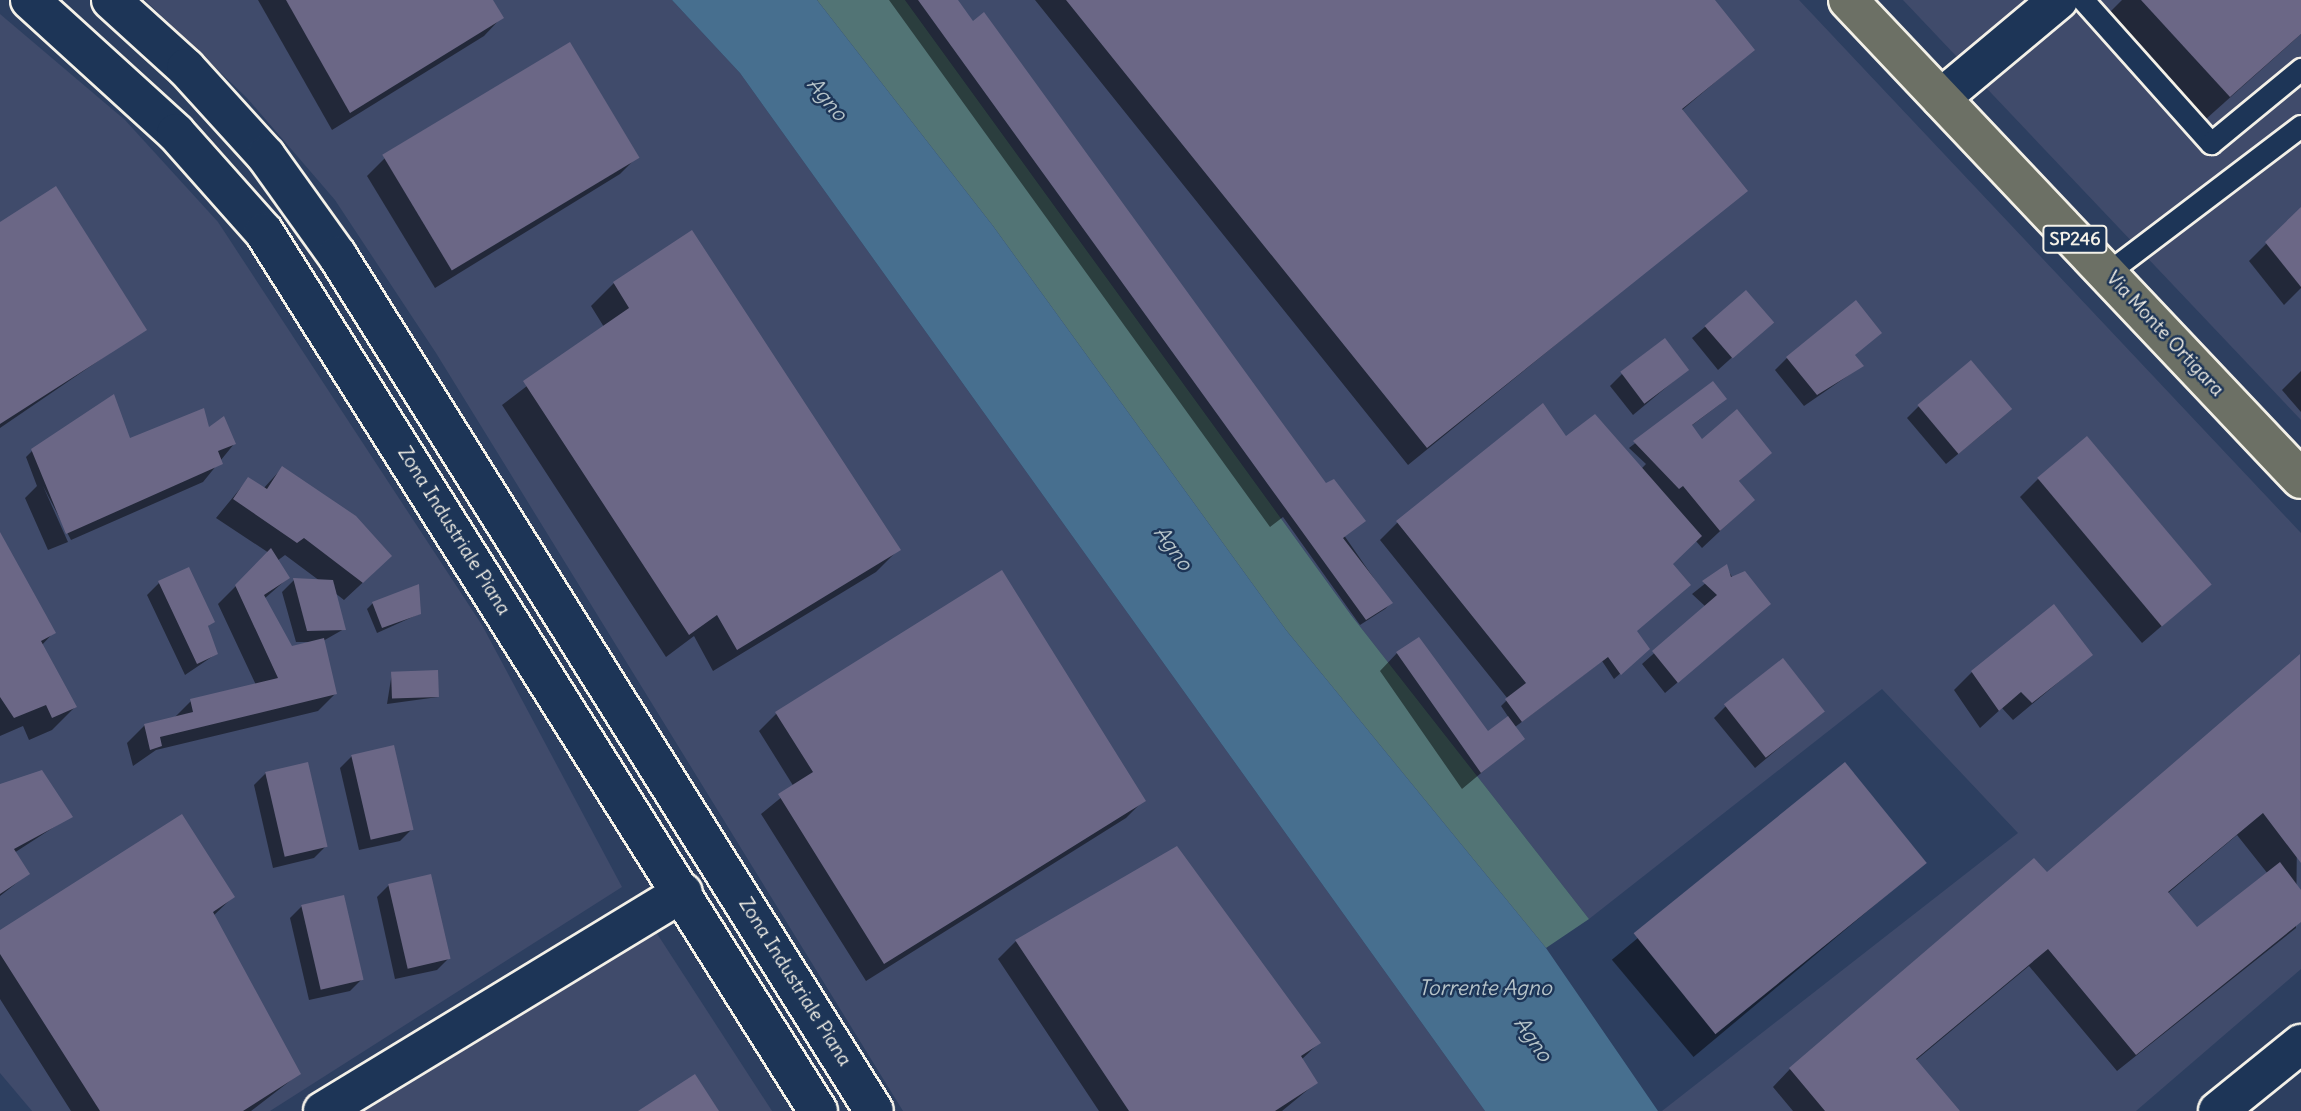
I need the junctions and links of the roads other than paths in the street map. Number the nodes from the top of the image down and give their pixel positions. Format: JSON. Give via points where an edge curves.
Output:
{"nodes":[{"id":1,"x":30,"y":0,"type":"edge"},
{"id":2,"x":111,"y":0,"type":"edge"},
{"id":3,"x":1848,"y":0,"type":"edge"},
{"id":4,"x":2057,"y":0,"type":"edge"},
{"id":5,"x":2083,"y":0,"type":"edge"},
{"id":6,"x":2301,"y":69,"type":"edge"},
{"id":7,"x":1941,"y":98,"type":"junction"},
{"id":8,"x":2301,"y":126,"type":"edge"},
{"id":9,"x":2107,"y":273,"type":"junction"},
{"id":10,"x":2301,"y":479,"type":"edge"},
{"id":11,"x":683,"y":892,"type":"junction"},
{"id":12,"x":2301,"y":1044,"type":"edge"},
{"id":13,"x":323,"y":1111,"type":"edge"},
{"id":14,"x":818,"y":1111,"type":"edge"},
{"id":15,"x":874,"y":1111,"type":"edge"},
{"id":16,"x":2218,"y":1111,"type":"edge"}],
"edges":[{"from":1,"to":11,"type":"main road","name":"Zona Industriale Piana","via":[[176,133],[264,232]]},
{"from":2,"to":15,"type":"main road","name":"Zona Industriale Piana","via":[[186,68],[266,156],[337,254]]},
{"from":3,"to":7,"type":"main road","name":"Via Monte Ortigara","number":"SP246"},
{"from":4,"to":7,"type":"main road"},
{"from":5,"to":6,"type":"lane","via":[[2211,143]]},
{"from":7,"to":9,"type":"main road","name":"Via Monte Ortigara","number":"SP246"},
{"from":8,"to":9,"type":"lane"},
{"from":9,"to":10,"type":"main road","name":"Via Monte Ortigara","number":"SP246"},
{"from":11,"to":13,"type":"main road"},
{"from":11,"to":14,"type":"main road","name":"Zona Industriale Piana"},
{"from":12,"to":16,"type":"main road"}]}
